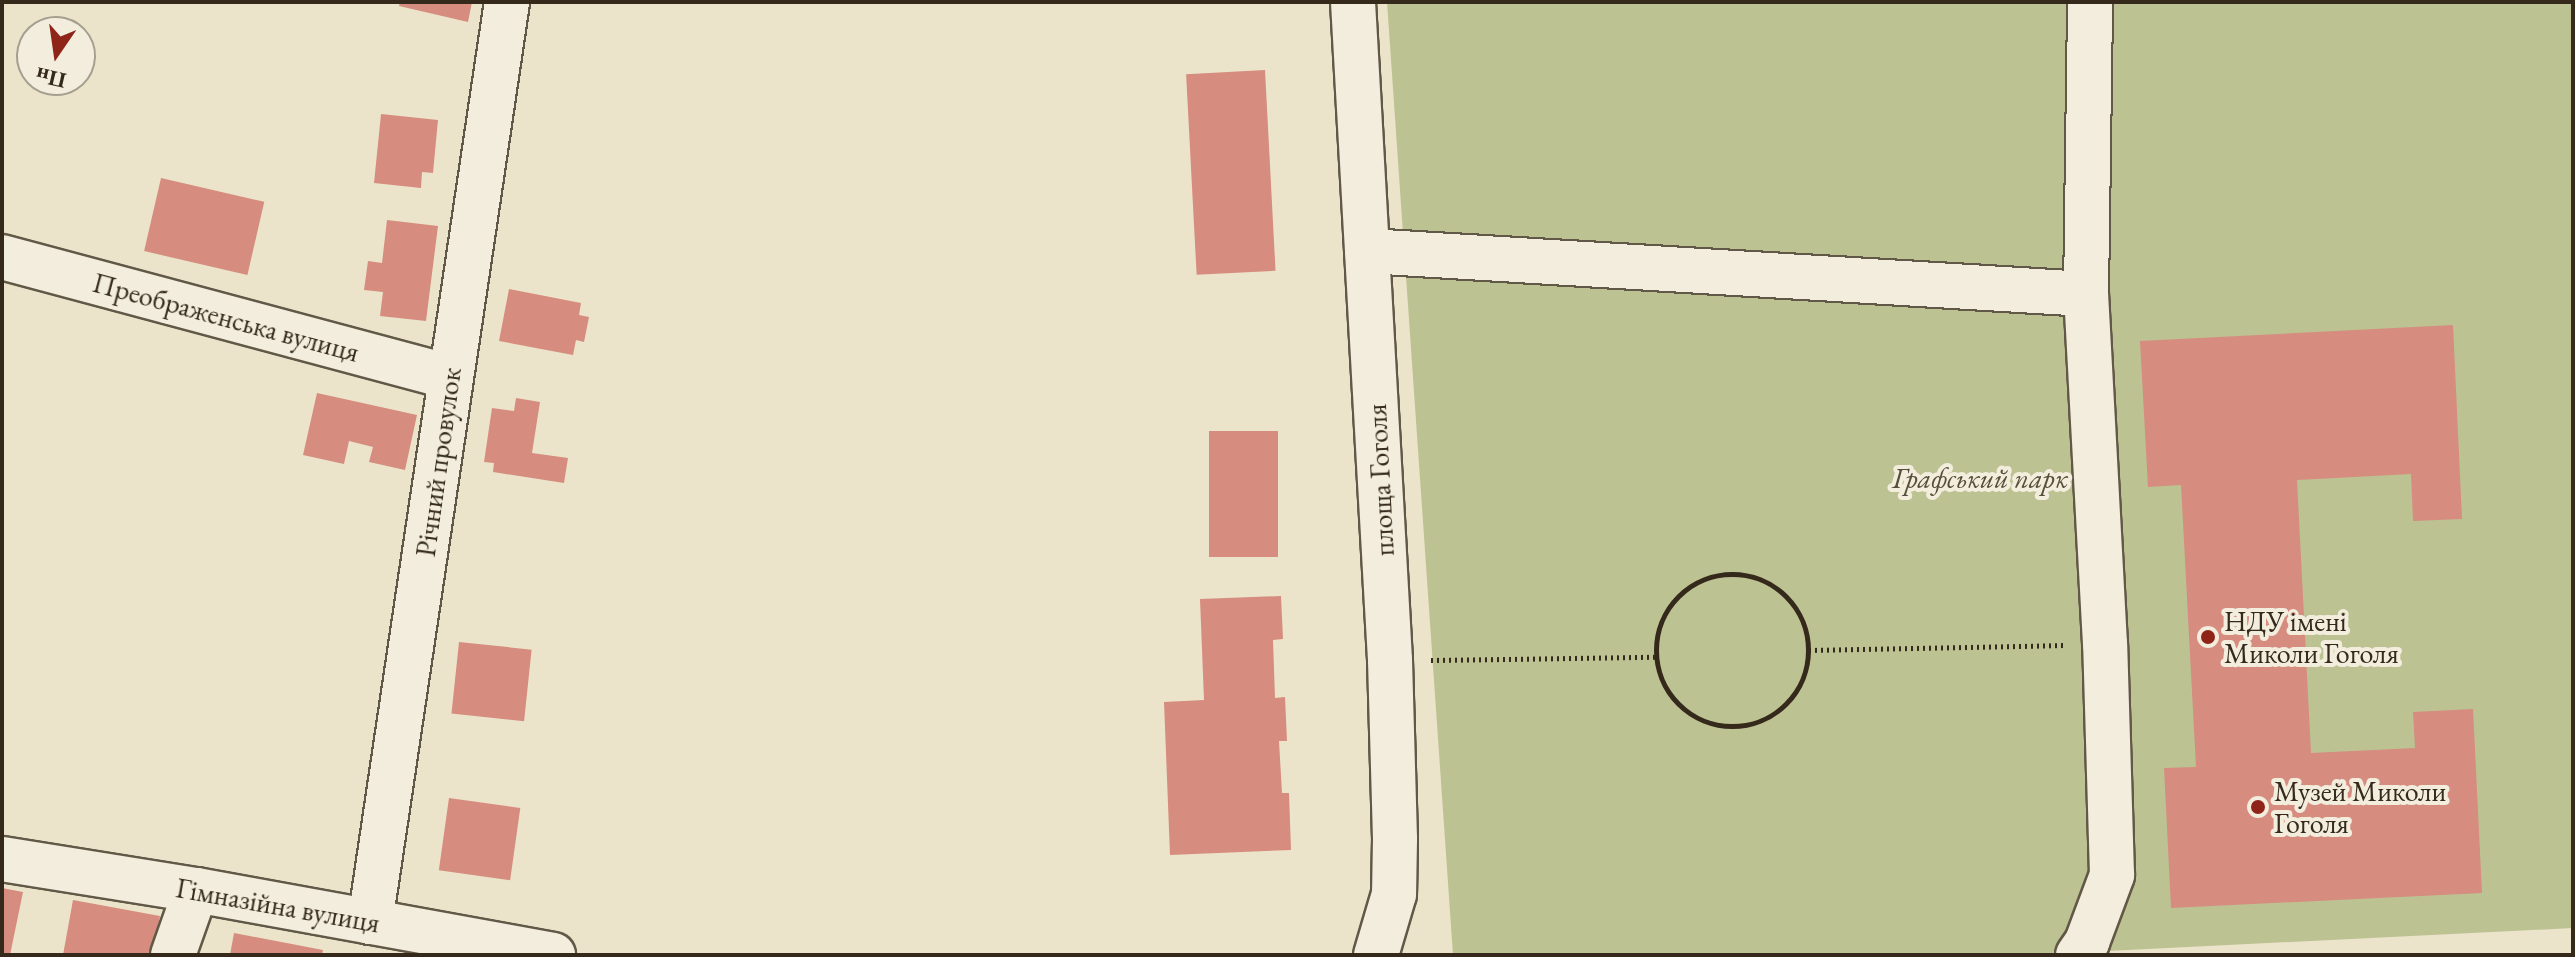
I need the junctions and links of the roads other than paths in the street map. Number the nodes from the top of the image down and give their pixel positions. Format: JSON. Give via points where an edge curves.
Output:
{"nodes":[{"id":1,"x":507,"y":2,"type":"edge"},
{"id":2,"x":1353,"y":2,"type":"edge"},
{"id":3,"x":2090,"y":2,"type":"edge"},
{"id":4,"x":1367,"y":251,"type":"junction"},
{"id":5,"x":2,"y":257,"type":"edge"},
{"id":6,"x":2086,"y":294,"type":"junction"},
{"id":7,"x":450,"y":377,"type":"junction"},
{"id":8,"x":2,"y":859,"type":"edge"},
{"id":9,"x":196,"y":890,"type":"junction"},
{"id":10,"x":370,"y":922,"type":"junction"},
{"id":11,"x":173,"y":955,"type":"edge"},
{"id":12,"x":553,"y":955,"type":"edge"},
{"id":13,"x":1376,"y":955,"type":"edge"},
{"id":14,"x":2078,"y":955,"type":"edge"}],
"edges":[{"from":1,"to":7,"type":"street","name":"Річний провулок"},
{"from":2,"to":4,"type":"street","name":"площа Гоголя"},
{"from":3,"to":6,"type":"street"},
{"from":4,"to":6,"type":"street"},
{"from":4,"to":13,"type":"street","name":"площа Гоголя","via":[[1390,660],[1394,894]]},
{"from":5,"to":7,"type":"street","name":"Преображенська вулиця"},
{"from":6,"to":14,"type":"street","via":[[2112,875]]},
{"from":7,"to":10,"type":"street","name":"Річний провулок"},
{"from":8,"to":9,"type":"street","name":"Гімназійна вулиця"},
{"from":9,"to":10,"type":"street","name":"Гімназійна вулиця"},
{"from":9,"to":11,"type":"street"},
{"from":10,"to":12,"type":"street","name":"Гімназійна вулиця"}]}
